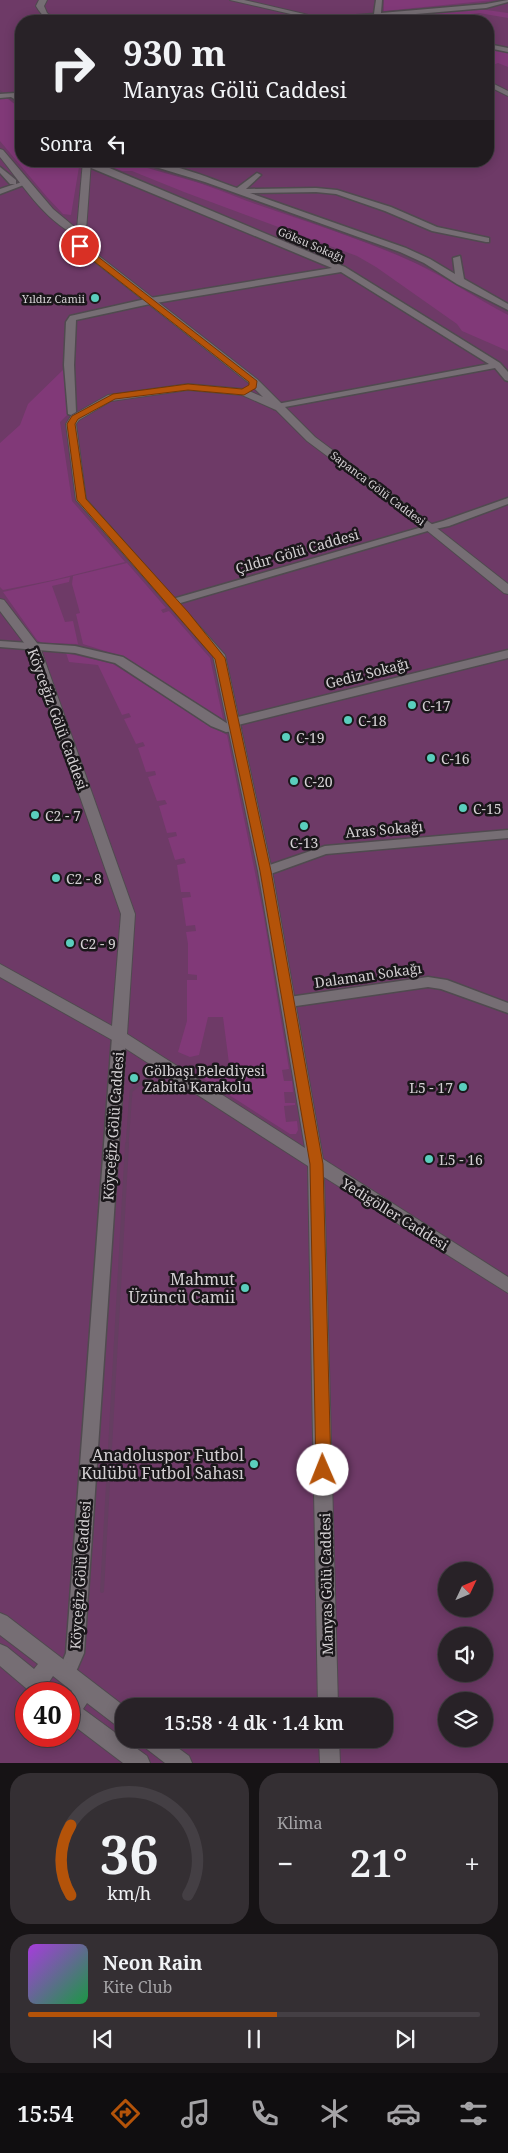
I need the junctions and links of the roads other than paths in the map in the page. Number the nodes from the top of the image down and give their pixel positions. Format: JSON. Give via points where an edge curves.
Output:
{"nodes":[{"id":1,"x":43,"y":0,"type":"edge"},
{"id":2,"x":234,"y":0,"type":"edge"},
{"id":3,"x":379,"y":0,"type":"edge"},
{"id":4,"x":508,"y":0,"type":"edge"},
{"id":5,"x":291,"y":14,"type":"junction"},
{"id":6,"x":46,"y":15,"type":"edge"},
{"id":7,"x":294,"y":15,"type":"edge"},
{"id":8,"x":297,"y":15,"type":"edge"},
{"id":9,"x":377,"y":15,"type":"joint"},
{"id":10,"x":494,"y":47,"type":"edge"},
{"id":11,"x":508,"y":50,"type":"edge"},
{"id":12,"x":494,"y":80,"type":"edge"},
{"id":13,"x":494,"y":86,"type":"edge"},
{"id":14,"x":508,"y":88,"type":"edge"},
{"id":15,"x":508,"y":94,"type":"edge"},
{"id":16,"x":1,"y":155,"type":"edge"},
{"id":17,"x":87,"y":167,"type":"edge"},
{"id":18,"x":99,"y":167,"type":"edge"},
{"id":19,"x":160,"y":167,"type":"edge"},
{"id":20,"x":0,"y":169,"type":"edge"},
{"id":21,"x":257,"y":175,"type":"dead end"},
{"id":22,"x":13,"y":182,"type":"dead end"},
{"id":23,"x":25,"y":183,"type":"junction"},
{"id":24,"x":292,"y":190,"type":"junction"},
{"id":25,"x":239,"y":191,"type":"junction"},
{"id":26,"x":0,"y":192,"type":"edge"},
{"id":27,"x":276,"y":205,"type":"junction"},
{"id":28,"x":81,"y":234,"type":"junction"},
{"id":29,"x":486,"y":240,"type":"dead end"},
{"id":30,"x":457,"y":258,"type":"dead end"},
{"id":31,"x":342,"y":269,"type":"junction"},
{"id":32,"x":460,"y":282,"type":"junction"},
{"id":33,"x":150,"y":301,"type":"junction"},
{"id":34,"x":508,"y":307,"type":"edge"},
{"id":35,"x":497,"y":365,"type":"junction"},
{"id":36,"x":508,"y":378,"type":"edge"},
{"id":37,"x":253,"y":381,"type":"junction"},
{"id":38,"x":244,"y":392,"type":"junction"},
{"id":39,"x":278,"y":407,"type":"junction"},
{"id":40,"x":71,"y":412,"type":"dead end"},
{"id":41,"x":508,"y":501,"type":"edge"},
{"id":42,"x":429,"y":527,"type":"junction"},
{"id":43,"x":508,"y":590,"type":"edge"},
{"id":44,"x":0,"y":602,"type":"edge"},
{"id":45,"x":173,"y":602,"type":"junction"},
{"id":46,"x":0,"y":644,"type":"edge"},
{"id":47,"x":34,"y":647,"type":"junction"},
{"id":48,"x":508,"y":654,"type":"edge"},
{"id":49,"x":232,"y":726,"type":"junction"},
{"id":50,"x":508,"y":834,"type":"edge"},
{"id":51,"x":265,"y":871,"type":"junction"},
{"id":52,"x":0,"y":970,"type":"edge"},
{"id":53,"x":289,"y":1002,"type":"junction"},
{"id":54,"x":508,"y":1008,"type":"edge"},
{"id":55,"x":119,"y":1037,"type":"junction"},
{"id":56,"x":316,"y":1164,"type":"junction"},
{"id":57,"x":508,"y":1286,"type":"edge"},
{"id":58,"x":0,"y":1623,"type":"edge"},
{"id":59,"x":0,"y":1654,"type":"edge"},
{"id":60,"x":59,"y":1669,"type":"junction"},
{"id":61,"x":35,"y":1682,"type":"edge"},
{"id":62,"x":48,"y":1682,"type":"edge"},
{"id":63,"x":85,"y":1690,"type":"junction"},
{"id":64,"x":80,"y":1697,"type":"edge"},
{"id":65,"x":328,"y":1698,"type":"edge"},
{"id":66,"x":115,"y":1712,"type":"edge"},
{"id":67,"x":80,"y":1718,"type":"edge"},
{"id":68,"x":162,"y":1748,"type":"edge"},
{"id":69,"x":329,"y":1748,"type":"edge"},
{"id":70,"x":140,"y":1763,"type":"edge"},
{"id":71,"x":182,"y":1763,"type":"edge"},
{"id":72,"x":330,"y":1763,"type":"edge"}],
"edges":[{"from":1,"to":6,"type":"street","via":[[40,6]]},
{"from":2,"to":5,"type":"street"},
{"from":3,"to":9,"type":"street"},
{"from":4,"to":9,"type":"street","via":[[486,6]]},
{"from":5,"to":7,"type":"street"},
{"from":5,"to":8,"type":"street"},
{"from":10,"to":11,"type":"street"},
{"from":12,"to":14,"type":"street"},
{"from":13,"to":15,"type":"street"},
{"from":16,"to":23,"type":"street"},
{"from":17,"to":28,"type":"street"},
{"from":18,"to":31,"type":"street","name":"Göksu Sokağı"},
{"from":19,"to":25,"type":"street"},
{"from":20,"to":22,"type":"street"},
{"from":21,"to":25,"type":"street"},
{"from":23,"to":26,"type":"street"},
{"from":23,"to":28,"type":"street","via":[[67,227]]},
{"from":24,"to":25,"type":"street"},
{"from":24,"to":27,"type":"street"},
{"from":24,"to":29,"type":"street","via":[[337,192],[435,229]]},
{"from":25,"to":27,"type":"street"},
{"from":27,"to":32,"type":"street","via":[[416,256]]},
{"from":28,"to":33,"type":"street","name":"Sapanca Gölü Caddesi","via":[[80,246]]},
{"from":30,"to":32,"type":"street"},
{"from":31,"to":33,"type":"street"},
{"from":31,"to":35,"type":"street","name":"Göksu Sokağı"},
{"from":32,"to":34,"type":"street"},
{"from":33,"to":37,"type":"street","name":"Sapanca Gölü Caddesi"},
{"from":33,"to":40,"type":"street","via":[[81,315],[71,320]]},
{"from":35,"to":36,"type":"street","name":"Göksu Sokağı"},
{"from":35,"to":39,"type":"street"},
{"from":37,"to":38,"type":"street","via":[[253,386]]},
{"from":37,"to":39,"type":"street","name":"Sapanca Gölü Caddesi"},
{"from":38,"to":39,"type":"street","name":"Manyas Gölü Caddesi"},
{"from":38,"to":45,"type":"street","name":"Manyas Gölü Caddesi","via":[[188,387],[118,396],[104,400],[71,422],[81,500]]},
{"from":39,"to":42,"type":"street","name":"Sapanca Gölü Caddesi","via":[[311,439]]},
{"from":41,"to":42,"type":"street","name":"Çıldır Gölü Caddesi"},
{"from":42,"to":43,"type":"street","name":"Sapanca Gölü Caddesi"},
{"from":42,"to":45,"type":"street","name":"Çıldır Gölü Caddesi"},
{"from":44,"to":47,"type":"street","name":"Köyceğiz Gölü Caddesi"},
{"from":45,"to":49,"type":"street","name":"Manyas Gölü Caddesi","via":[[219,655]]},
{"from":46,"to":47,"type":"street"},
{"from":47,"to":49,"type":"street","via":[[92,652],[119,660],[201,714]]},
{"from":47,"to":55,"type":"street","name":"Köyceğiz Gölü Caddesi","via":[[128,914]]},
{"from":48,"to":49,"type":"street","name":"Gediz Sokağı"},
{"from":49,"to":51,"type":"street","name":"Manyas Gölü Caddesi"},
{"from":50,"to":51,"type":"street","name":"Aras Sokağı","via":[[325,850]]},
{"from":51,"to":53,"type":"street","name":"Manyas Gölü Caddesi"},
{"from":52,"to":55,"type":"street","name":"Yedigöller Caddesi"},
{"from":53,"to":54,"type":"street","name":"Dalaman Sokağı","via":[[428,982]]},
{"from":53,"to":56,"type":"street","name":"Manyas Gölü Caddesi"},
{"from":55,"to":56,"type":"street","name":"Yedigöller Caddesi"},
{"from":55,"to":60,"type":"street","name":"Köyceğiz Gölü Caddesi","via":[[75,1653],[72,1663]]},
{"from":56,"to":57,"type":"street","name":"Yedigöller Caddesi"},
{"from":56,"to":65,"type":"street","name":"Manyas Gölü Caddesi"},
{"from":58,"to":60,"type":"street"},
{"from":59,"to":61,"type":"street"},
{"from":60,"to":62,"type":"street"},
{"from":60,"to":63,"type":"street"},
{"from":63,"to":64,"type":"street"},
{"from":63,"to":66,"type":"street"},
{"from":67,"to":70,"type":"street"},
{"from":68,"to":71,"type":"street"},
{"from":69,"to":72,"type":"street"}]}
